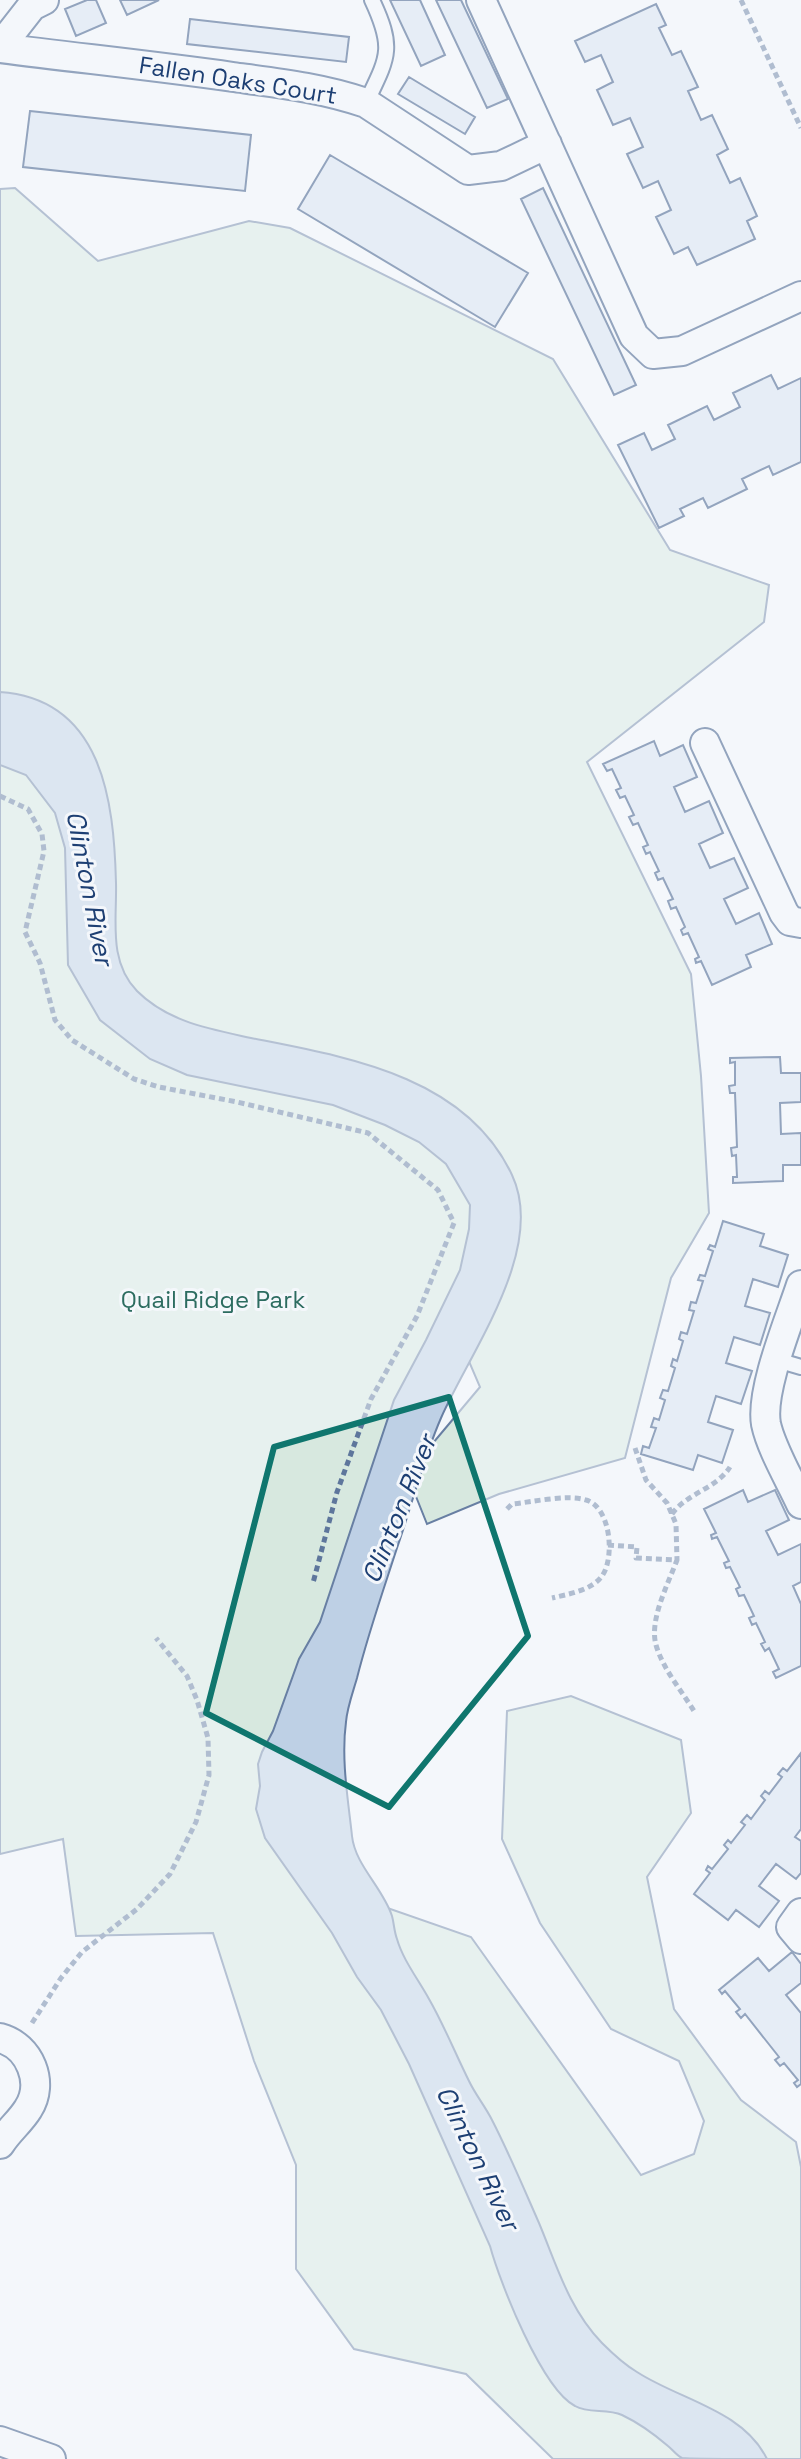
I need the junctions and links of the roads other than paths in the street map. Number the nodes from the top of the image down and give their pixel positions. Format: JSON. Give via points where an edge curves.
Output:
{"nodes":[{"id":1,"x":44,"y":0,"type":"edge"},
{"id":2,"x":372,"y":0,"type":"edge"},
{"id":3,"x":481,"y":0,"type":"edge"},
{"id":4,"x":0,"y":48,"type":"edge"},
{"id":5,"x":366,"y":103,"type":"junction"},
{"id":6,"x":547,"y":144,"type":"junction"},
{"id":7,"x":801,"y":296,"type":"edge"},
{"id":8,"x":705,"y":743,"type":"dead end"},
{"id":9,"x":801,"y":923,"type":"edge"},
{"id":10,"x":801,"y":1285,"type":"edge"},
{"id":11,"x":789,"y":1364,"type":"edge"},
{"id":12,"x":801,"y":1504,"type":"edge"},
{"id":13,"x":801,"y":1913,"type":"edge"},
{"id":14,"x":801,"y":1939,"type":"edge"},
{"id":15,"x":5,"y":2040,"type":"edge"},
{"id":16,"x":0,"y":2144,"type":"edge"},
{"id":17,"x":0,"y":2441,"type":"edge"},
{"id":18,"x":51,"y":2459,"type":"edge"}],
"edges":[{"from":1,"to":4,"type":"street","name":"Fallen Oaks Court","via":[[32,6]]},
{"from":2,"to":5,"type":"lane","via":[[386,31],[388,51]]},
{"from":3,"to":6,"type":"street"},
{"from":4,"to":5,"type":"street","name":"Fallen Oaks Court","via":[[306,87]]},
{"from":5,"to":6,"type":"street","name":"Fallen Oaks Court","via":[[468,170],[501,166]]},
{"from":6,"to":7,"type":"street","via":[[634,336],[653,354],[682,351]]},
{"from":8,"to":9,"type":"street","via":[[784,913]]},
{"from":10,"to":11,"type":"street"},
{"from":11,"to":12,"type":"street","via":[[765,1412]]},
{"from":13,"to":14,"type":"street","via":[[791,1927]]},
{"from":15,"to":16,"type":"street","via":[[30,2062],[35,2093]]},
{"from":17,"to":18,"type":"street"}]}
